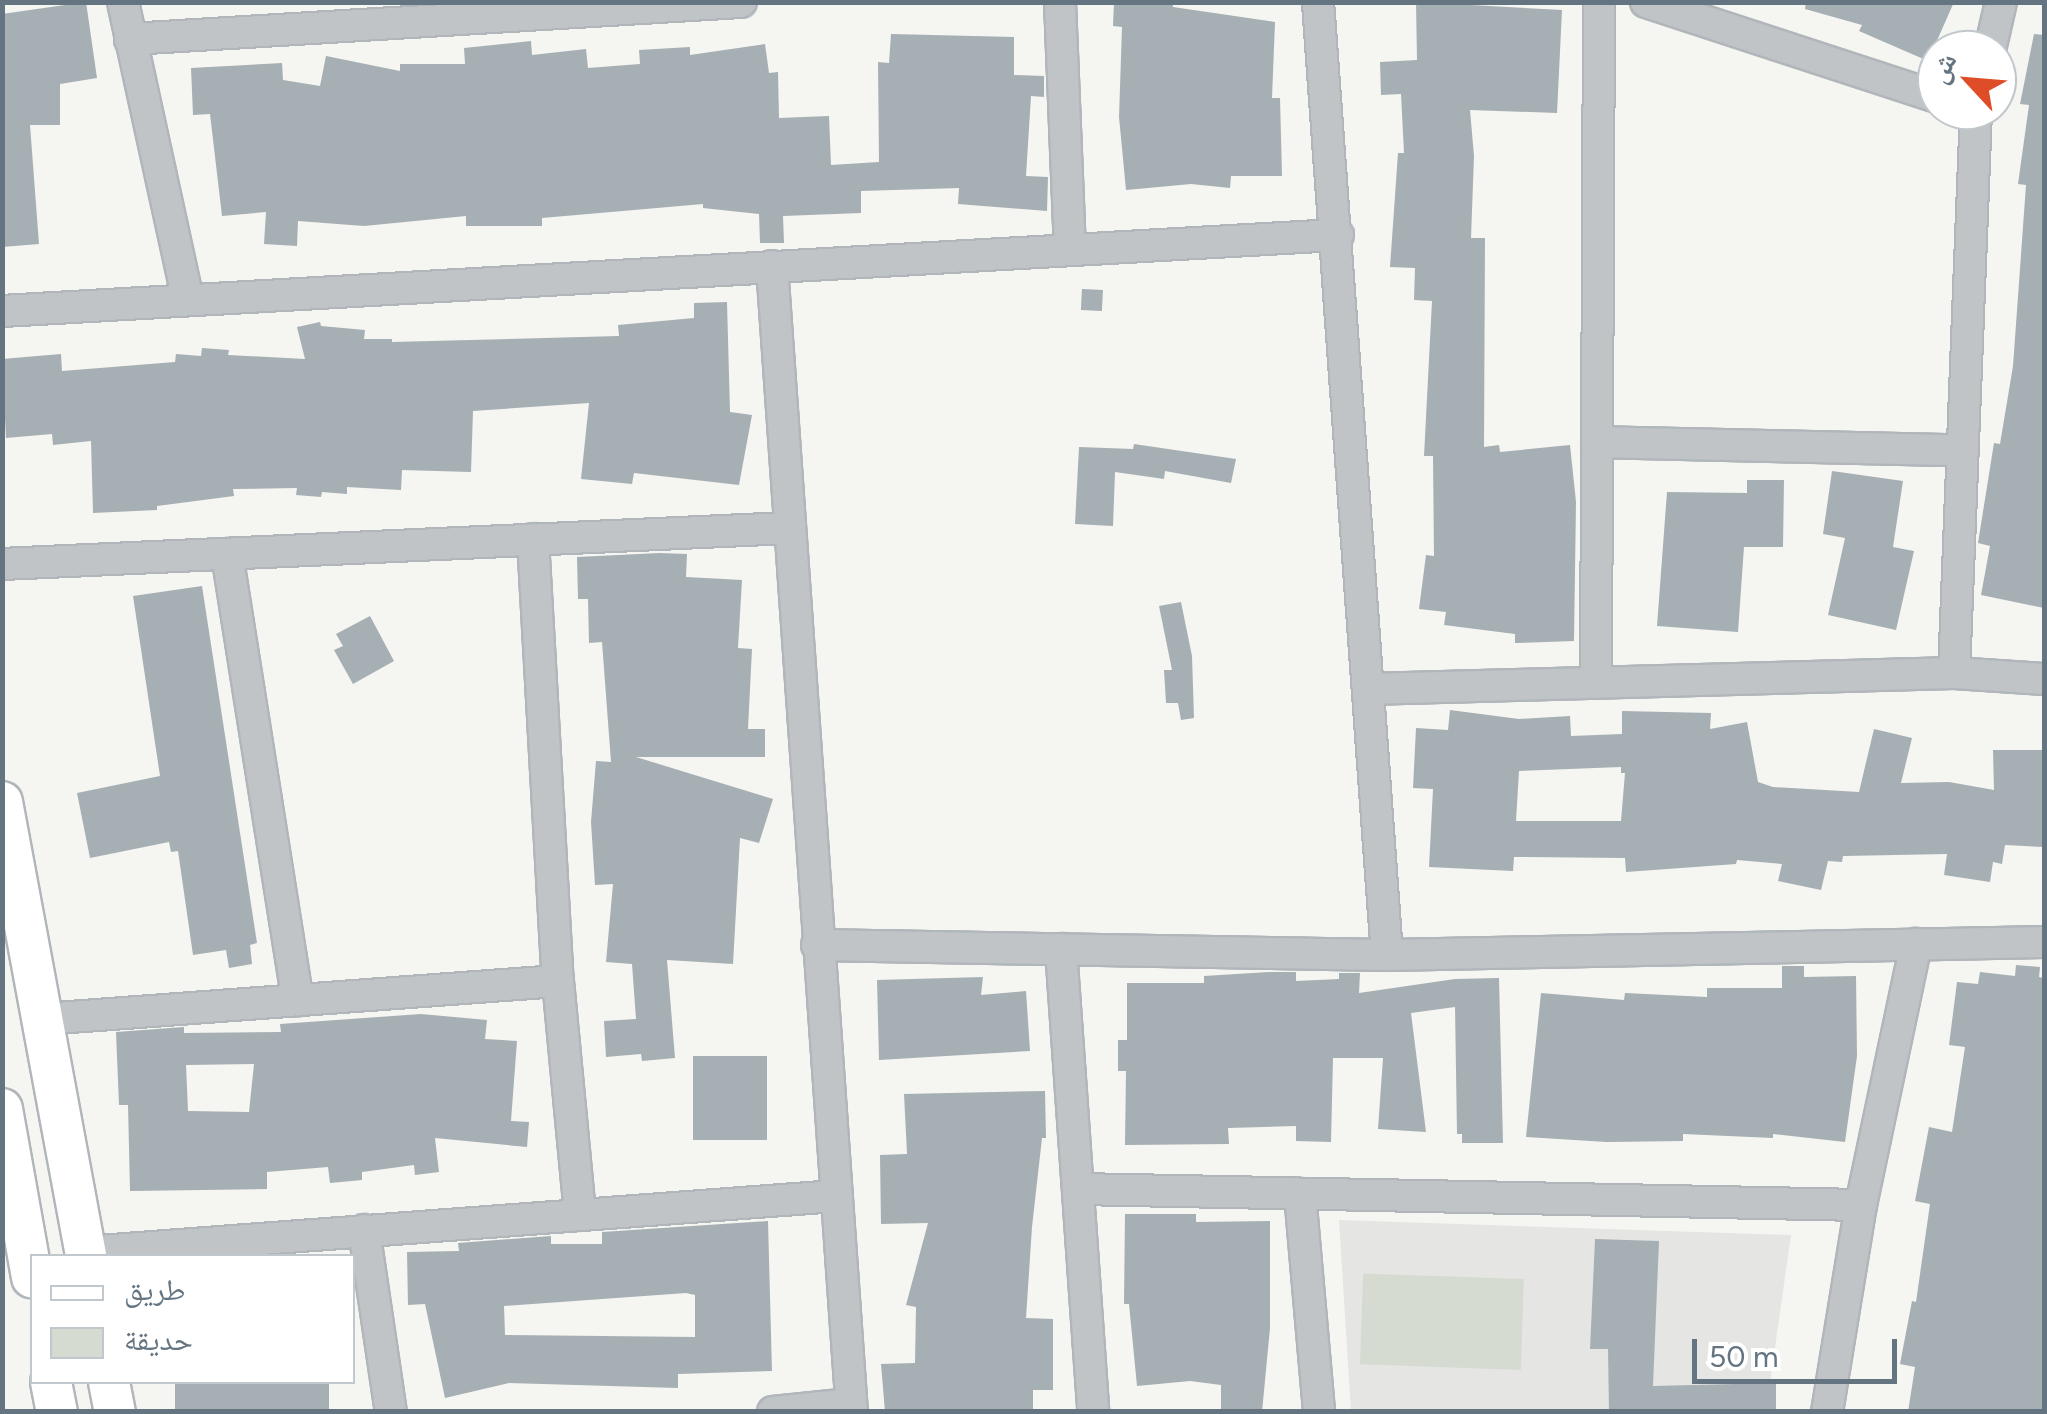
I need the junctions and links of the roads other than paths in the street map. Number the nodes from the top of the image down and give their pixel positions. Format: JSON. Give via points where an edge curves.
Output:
{"nodes":[{"id":1,"x":124,"y":2,"type":"edge"},
{"id":2,"x":741,"y":2,"type":"edge"},
{"id":3,"x":1060,"y":2,"type":"edge"},
{"id":4,"x":1318,"y":2,"type":"edge"},
{"id":5,"x":1600,"y":2,"type":"edge"},
{"id":6,"x":1646,"y":2,"type":"edge"},
{"id":7,"x":2000,"y":2,"type":"edge"},
{"id":8,"x":1994,"y":30,"type":"edge"},
{"id":9,"x":130,"y":39,"type":"junction"},
{"id":10,"x":1917,"y":91,"type":"edge"},
{"id":11,"x":1975,"y":130,"type":"edge"},
{"id":12,"x":1338,"y":235,"type":"junction"},
{"id":13,"x":1070,"y":248,"type":"junction"},
{"id":14,"x":772,"y":266,"type":"junction"},
{"id":15,"x":188,"y":299,"type":"junction"},
{"id":16,"x":2,"y":311,"type":"edge"},
{"id":17,"x":1597,"y":442,"type":"junction"},
{"id":18,"x":1962,"y":450,"type":"junction"},
{"id":19,"x":790,"y":528,"type":"junction"},
{"id":20,"x":532,"y":540,"type":"junction"},
{"id":21,"x":226,"y":554,"type":"junction"},
{"id":22,"x":2,"y":564,"type":"edge"},
{"id":23,"x":1954,"y":673,"type":"junction"},
{"id":24,"x":2044,"y":678,"type":"edge"},
{"id":25,"x":1596,"y":682,"type":"junction"},
{"id":26,"x":1368,"y":689,"type":"junction"},
{"id":27,"x":2,"y":802,"type":"edge"},
{"id":28,"x":2044,"y":942,"type":"edge"},
{"id":29,"x":1916,"y":944,"type":"junction"},
{"id":30,"x":817,"y":945,"type":"junction"},
{"id":31,"x":1061,"y":949,"type":"junction"},
{"id":32,"x":1386,"y":954,"type":"junction"},
{"id":33,"x":558,"y":981,"type":"junction"},
{"id":34,"x":298,"y":1000,"type":"junction"},
{"id":35,"x":42,"y":1019,"type":"junction"},
{"id":36,"x":2,"y":1109,"type":"edge"},
{"id":37,"x":1078,"y":1190,"type":"junction"},
{"id":38,"x":1300,"y":1194,"type":"junction"},
{"id":39,"x":836,"y":1196,"type":"junction"},
{"id":40,"x":1861,"y":1204,"type":"junction"},
{"id":41,"x":580,"y":1215,"type":"junction"},
{"id":42,"x":364,"y":1230,"type":"junction"},
{"id":43,"x":86,"y":1254,"type":"edge"},
{"id":44,"x":30,"y":1266,"type":"edge"},
{"id":45,"x":51,"y":1384,"type":"edge"},
{"id":46,"x":110,"y":1384,"type":"edge"},
{"id":47,"x":851,"y":1408,"type":"edge"},
{"id":48,"x":57,"y":1412,"type":"edge"},
{"id":49,"x":115,"y":1412,"type":"edge"},
{"id":50,"x":391,"y":1412,"type":"edge"},
{"id":51,"x":773,"y":1412,"type":"edge"},
{"id":52,"x":1093,"y":1412,"type":"edge"},
{"id":53,"x":1319,"y":1412,"type":"edge"},
{"id":54,"x":1827,"y":1412,"type":"edge"}],
"edges":[{"from":1,"to":9,"type":"street"},
{"from":2,"to":9,"type":"street"},
{"from":3,"to":13,"type":"street"},
{"from":4,"to":12,"type":"street"},
{"from":5,"to":17,"type":"street"},
{"from":6,"to":10,"type":"street"},
{"from":7,"to":8,"type":"street"},
{"from":9,"to":15,"type":"street"},
{"from":11,"to":18,"type":"street"},
{"from":12,"to":13,"type":"street"},
{"from":12,"to":26,"type":"street"},
{"from":13,"to":14,"type":"street"},
{"from":14,"to":15,"type":"street"},
{"from":14,"to":19,"type":"street"},
{"from":15,"to":16,"type":"street"},
{"from":17,"to":18,"type":"street"},
{"from":17,"to":25,"type":"street"},
{"from":18,"to":23,"type":"street"},
{"from":19,"to":20,"type":"street"},
{"from":19,"to":30,"type":"street"},
{"from":20,"to":21,"type":"street"},
{"from":20,"to":33,"type":"street"},
{"from":21,"to":22,"type":"street"},
{"from":21,"to":34,"type":"street"},
{"from":23,"to":24,"type":"street"},
{"from":23,"to":25,"type":"street"},
{"from":25,"to":26,"type":"street"},
{"from":26,"to":32,"type":"street"},
{"from":27,"to":35,"type":"street"},
{"from":28,"to":29,"type":"street"},
{"from":29,"to":32,"type":"street"},
{"from":29,"to":40,"type":"street"},
{"from":30,"to":31,"type":"street"},
{"from":30,"to":39,"type":"street"},
{"from":31,"to":32,"type":"street"},
{"from":31,"to":37,"type":"street"},
{"from":33,"to":34,"type":"street"},
{"from":33,"to":41,"type":"street"},
{"from":34,"to":35,"type":"street"},
{"from":35,"to":43,"type":"street"},
{"from":36,"to":44,"type":"street"},
{"from":37,"to":38,"type":"street"},
{"from":37,"to":52,"type":"street"},
{"from":38,"to":40,"type":"street"},
{"from":38,"to":53,"type":"street"},
{"from":39,"to":41,"type":"street"},
{"from":39,"to":47,"type":"street"},
{"from":40,"to":54,"type":"street"},
{"from":41,"to":42,"type":"street"},
{"from":42,"to":43,"type":"street"},
{"from":42,"to":50,"type":"street"},
{"from":45,"to":48,"type":"street"},
{"from":46,"to":49,"type":"street"},
{"from":47,"to":51,"type":"street"}]}
